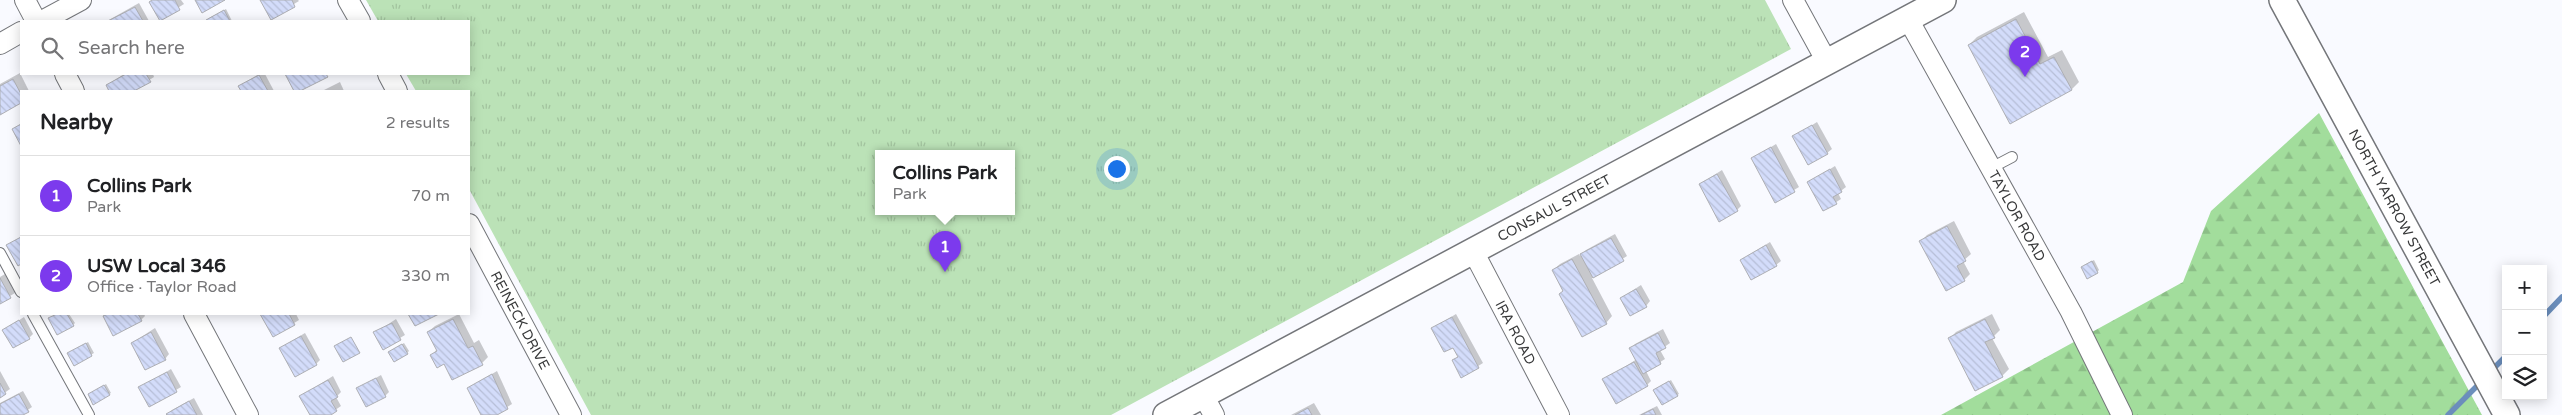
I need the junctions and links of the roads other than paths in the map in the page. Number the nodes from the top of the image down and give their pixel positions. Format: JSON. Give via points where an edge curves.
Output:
{"nodes":[{"id":1,"x":25,"y":0,"type":"edge"},
{"id":2,"x":81,"y":0,"type":"edge"},
{"id":3,"x":348,"y":0,"type":"edge"},
{"id":4,"x":1793,"y":0,"type":"edge"},
{"id":5,"x":1943,"y":0,"type":"edge"},
{"id":6,"x":2282,"y":0,"type":"edge"},
{"id":7,"x":1908,"y":18,"type":"junction"},
{"id":8,"x":35,"y":20,"type":"edge"},
{"id":9,"x":44,"y":20,"type":"edge"},
{"id":10,"x":359,"y":20,"type":"edge"},
{"id":11,"x":20,"y":33,"type":"edge"},
{"id":12,"x":0,"y":44,"type":"edge"},
{"id":13,"x":1827,"y":62,"type":"junction"},
{"id":14,"x":66,"y":75,"type":"edge"},
{"id":15,"x":389,"y":75,"type":"edge"},
{"id":16,"x":73,"y":90,"type":"edge"},
{"id":17,"x":396,"y":90,"type":"edge"},
{"id":18,"x":2012,"y":157,"type":"dead end"},
{"id":19,"x":1992,"y":168,"type":"junction"},
{"id":20,"x":470,"y":226,"type":"edge"},
{"id":21,"x":1472,"y":251,"type":"junction"},
{"id":22,"x":0,"y":253,"type":"edge"},
{"id":23,"x":20,"y":290,"type":"edge"},
{"id":24,"x":34,"y":315,"type":"edge"},
{"id":25,"x":195,"y":315,"type":"edge"},
{"id":26,"x":1208,"y":405,"type":"edge"},
{"id":27,"x":89,"y":415,"type":"edge"},
{"id":28,"x":248,"y":415,"type":"edge"},
{"id":29,"x":571,"y":415,"type":"edge"},
{"id":30,"x":1166,"y":415,"type":"edge"},
{"id":31,"x":1559,"y":415,"type":"edge"},
{"id":32,"x":2122,"y":415,"type":"edge"},
{"id":33,"x":2506,"y":415,"type":"edge"}],
"edges":[{"from":1,"to":8,"type":"street"},
{"from":2,"to":9,"type":"street"},
{"from":3,"to":10,"type":"street"},
{"from":4,"to":13,"type":"street"},
{"from":5,"to":7,"type":"street","name":"CONSAUL STREET"},
{"from":6,"to":33,"type":"street","name":"NORTH YARROW STREET"},
{"from":7,"to":13,"type":"street","name":"CONSAUL STREET"},
{"from":7,"to":19,"type":"street","name":"TAYLOR ROAD"},
{"from":11,"to":12,"type":"street"},
{"from":13,"to":21,"type":"street","name":"CONSAUL STREET"},
{"from":14,"to":16,"type":"street"},
{"from":15,"to":17,"type":"street"},
{"from":18,"to":19,"type":"lane"},
{"from":19,"to":32,"type":"street","name":"TAYLOR ROAD","via":[[2071,312]]},
{"from":20,"to":29,"type":"street","name":"REINECK DRIVE"},
{"from":21,"to":26,"type":"street","name":"CONSAUL STREET"},
{"from":21,"to":31,"type":"street","name":"IRA ROAD"},
{"from":22,"to":23,"type":"lane"},
{"from":24,"to":27,"type":"lane"},
{"from":25,"to":28,"type":"street"},
{"from":26,"to":30,"type":"street","name":"CONSAUL STREET"}]}
